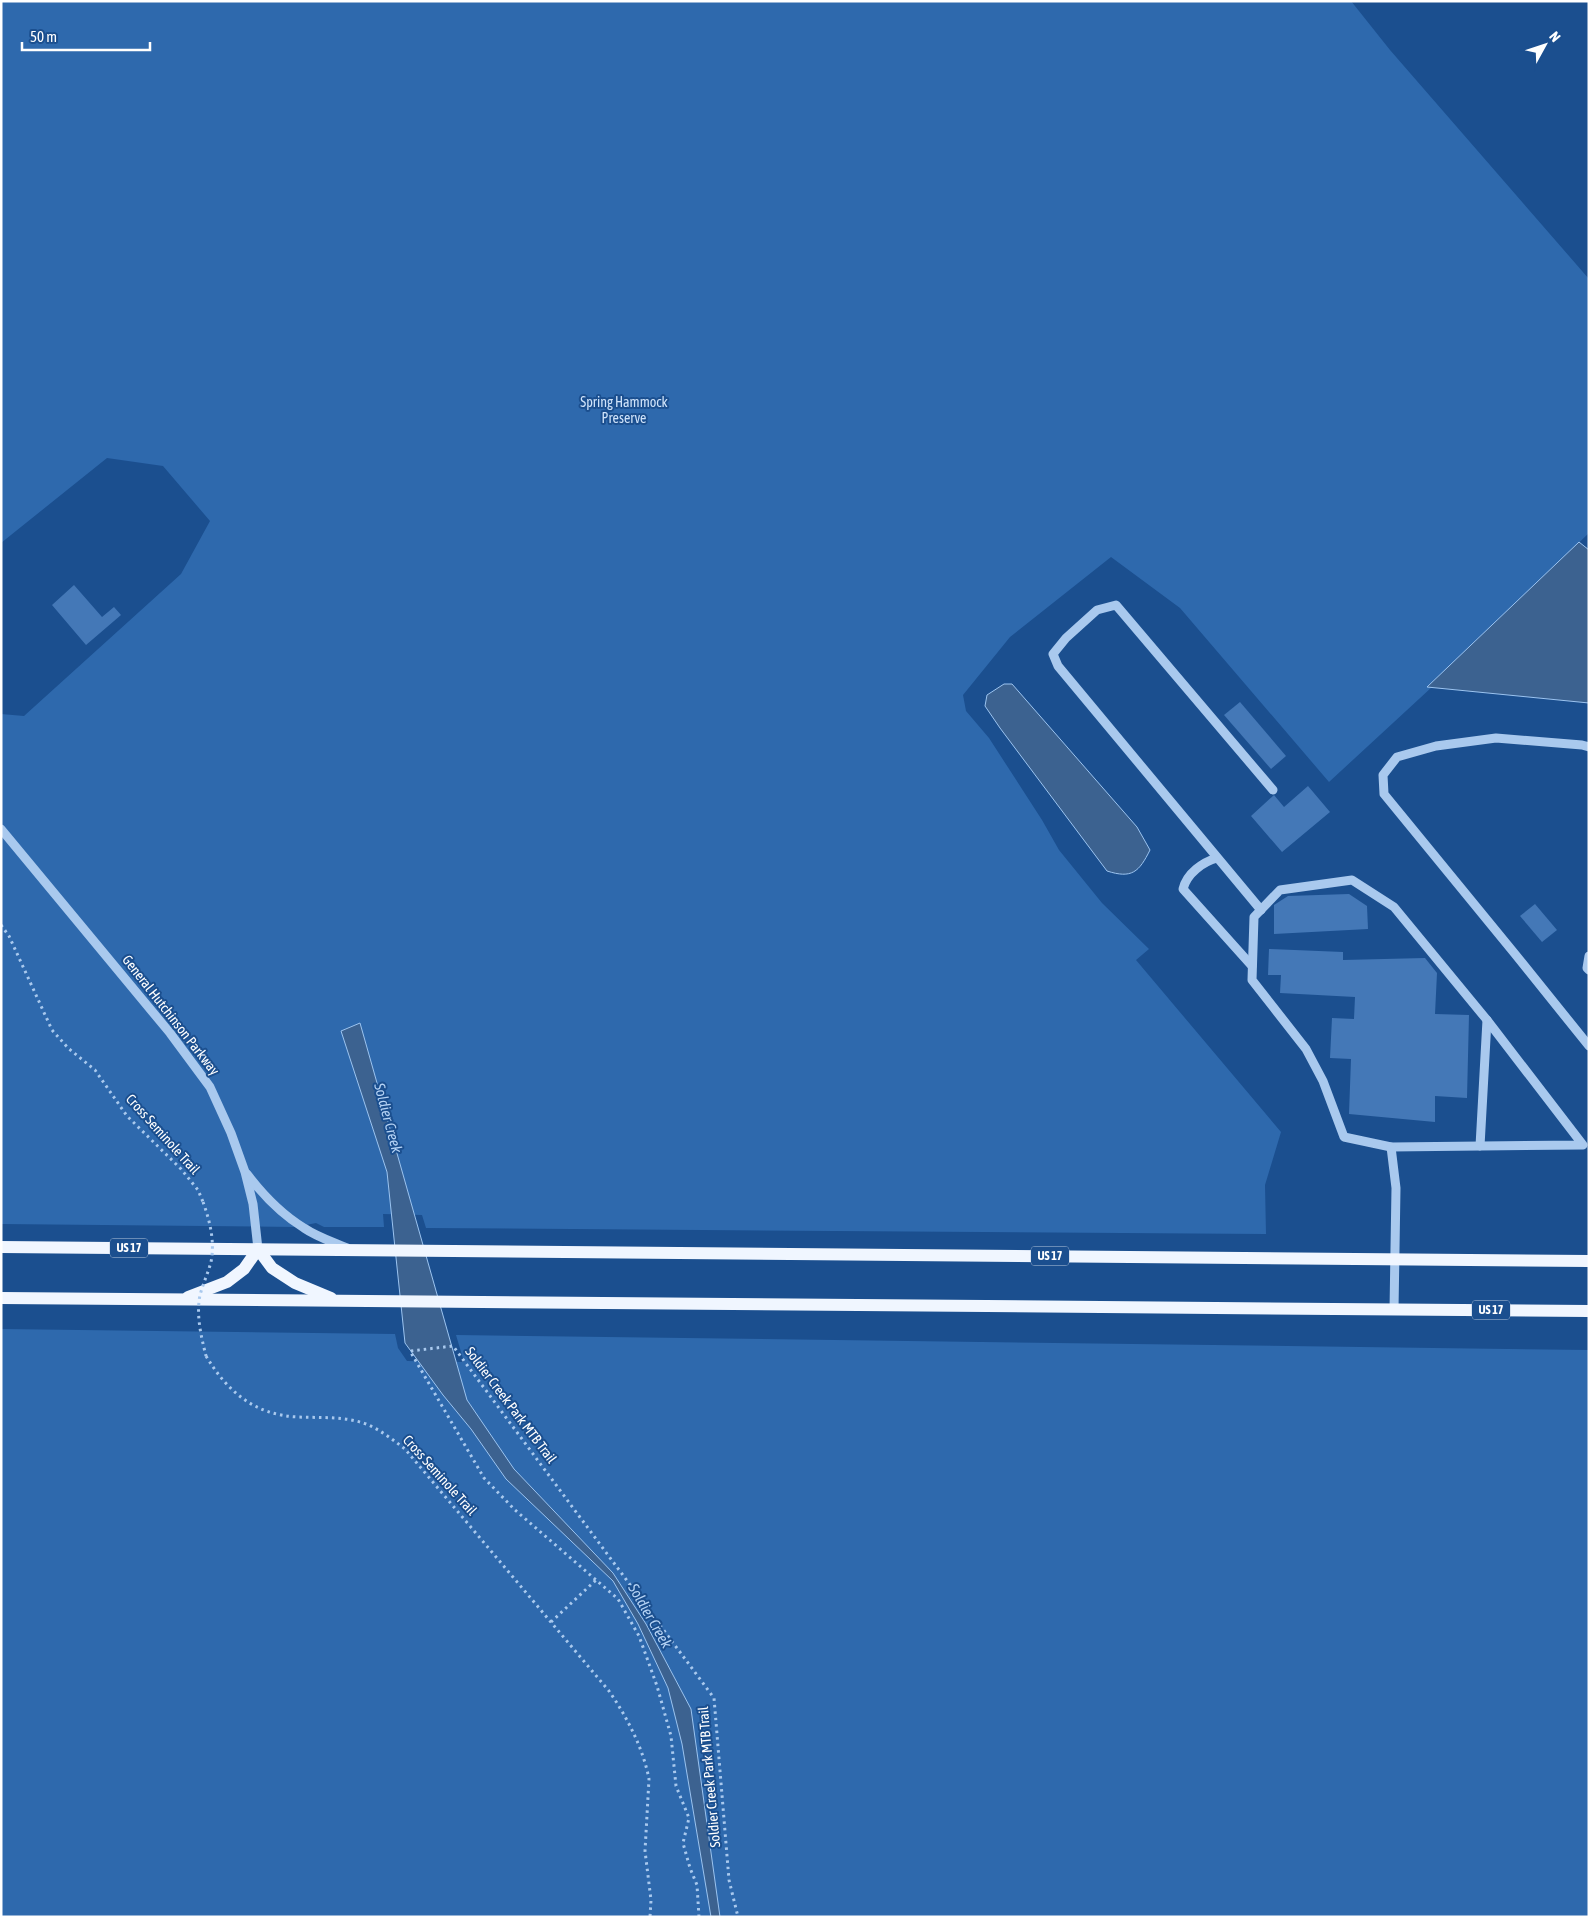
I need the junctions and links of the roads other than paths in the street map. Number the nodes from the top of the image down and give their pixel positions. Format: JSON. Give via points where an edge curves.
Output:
{"nodes":[{"id":1,"x":1589,"y":747,"type":"edge"},
{"id":2,"x":1274,"y":790,"type":"dead end"},
{"id":3,"x":1,"y":829,"type":"edge"},
{"id":4,"x":1218,"y":858,"type":"junction"},
{"id":5,"x":1261,"y":910,"type":"junction"},
{"id":6,"x":1589,"y":956,"type":"edge"},
{"id":7,"x":1252,"y":966,"type":"junction"},
{"id":8,"x":1589,"y":970,"type":"edge"},
{"id":9,"x":1487,"y":1020,"type":"junction"},
{"id":10,"x":1589,"y":1046,"type":"edge"},
{"id":11,"x":1480,"y":1146,"type":"junction"},
{"id":12,"x":1391,"y":1147,"type":"junction"},
{"id":13,"x":245,"y":1172,"type":"junction"},
{"id":14,"x":1,"y":1247,"type":"edge"},
{"id":15,"x":258,"y":1250,"type":"junction"},
{"id":16,"x":353,"y":1250,"type":"junction"},
{"id":17,"x":1395,"y":1260,"type":"junction"},
{"id":18,"x":1589,"y":1262,"type":"edge"},
{"id":19,"x":1,"y":1298,"type":"edge"},
{"id":20,"x":181,"y":1299,"type":"junction"},
{"id":21,"x":336,"y":1300,"type":"junction"},
{"id":22,"x":1394,"y":1310,"type":"junction"},
{"id":23,"x":1589,"y":1311,"type":"edge"}],
"edges":[{"from":1,"to":10,"type":"street","via":[[1496,738],[1436,746],[1397,757],[1383,775],[1384,794]]},
{"from":2,"to":4,"type":"street","via":[[1116,605],[1097,610],[1066,638],[1054,654],[1058,666]]},
{"from":3,"to":13,"type":"street","name":"General Hutchinson Parkway","via":[[170,1033],[210,1088]]},
{"from":4,"to":5,"type":"street"},
{"from":4,"to":7,"type":"street","via":[[1207,861],[1186,879],[1183,889]]},
{"from":5,"to":7,"type":"street","via":[[1254,917]]},
{"from":5,"to":9,"type":"street","via":[[1280,890],[1352,880],[1394,907]]},
{"from":6,"to":8,"type":"street"},
{"from":7,"to":12,"type":"street","via":[[1252,980],[1306,1049],[1323,1081],[1344,1136]]},
{"from":9,"to":11,"type":"street"},
{"from":9,"to":11,"type":"street","via":[[1583,1145]]},
{"from":11,"to":12,"type":"street"},
{"from":12,"to":17,"type":"street","via":[[1396,1188]]},
{"from":13,"to":15,"type":"street","name":"General Hutchinson Parkway"},
{"from":13,"to":16,"type":"street","via":[[260,1192],[305,1229]]},
{"from":14,"to":15,"type":"main road","number":"US 17"},
{"from":15,"to":16,"type":"main road","number":"US 17"},
{"from":15,"to":20,"type":"main road","via":[[244,1269],[227,1282]]},
{"from":15,"to":21,"type":"main road","via":[[272,1268],[295,1283]]},
{"from":16,"to":17,"type":"main road","number":"US 17"},
{"from":17,"to":18,"type":"main road","number":"US 17"},
{"from":17,"to":22,"type":"street"},
{"from":19,"to":20,"type":"main road","number":"US 17"},
{"from":20,"to":21,"type":"main road","number":"US 17"},
{"from":21,"to":22,"type":"main road","number":"US 17"},
{"from":22,"to":23,"type":"main road","number":"US 17"}]}
